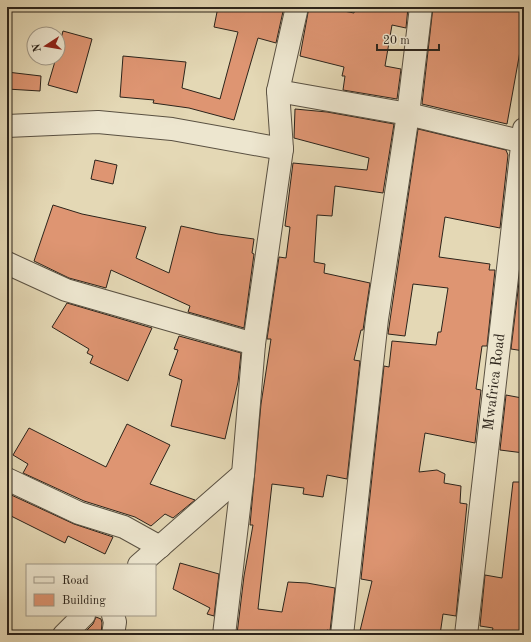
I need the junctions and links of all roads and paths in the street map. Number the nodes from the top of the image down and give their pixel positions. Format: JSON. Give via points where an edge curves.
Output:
{"nodes":[{"id":1,"x":297,"y":7,"type":"edge"},
{"id":2,"x":421,"y":7,"type":"edge"},
{"id":3,"x":278,"y":91,"type":"junction"},
{"id":4,"x":408,"y":114,"type":"junction"},
{"id":5,"x":7,"y":126,"type":"edge"},
{"id":6,"x":524,"y":138,"type":"edge"},
{"id":7,"x":282,"y":149,"type":"junction"},
{"id":8,"x":7,"y":263,"type":"edge"},
{"id":9,"x":254,"y":344,"type":"junction"},
{"id":10,"x":243,"y":474,"type":"junction"},
{"id":11,"x":7,"y":479,"type":"edge"},
{"id":12,"x":160,"y":547,"type":"junction"},
{"id":13,"x":140,"y":564,"type":"edge"},
{"id":14,"x":83,"y":616,"type":"edge"},
{"id":15,"x":113,"y":616,"type":"edge"},
{"id":16,"x":64,"y":635,"type":"edge"},
{"id":17,"x":113,"y":635,"type":"edge"},
{"id":18,"x":224,"y":635,"type":"edge"},
{"id":19,"x":342,"y":635,"type":"edge"},
{"id":20,"x":466,"y":635,"type":"edge"}],
"edges":[{"from":1,"to":3,"type":"street"},
{"from":2,"to":4,"type":"street"},
{"from":3,"to":4,"type":"street"},
{"from":3,"to":7,"type":"street"},
{"from":4,"to":6,"type":"street"},
{"from":4,"to":19,"type":"street","via":[[377,319]]},
{"from":5,"to":7,"type":"street","via":[[98,122],[172,129]]},
{"from":6,"to":20,"type":"street","name":"Mwafrica Road"},
{"from":7,"to":9,"type":"street"},
{"from":8,"to":9,"type":"street","via":[[66,290]]},
{"from":9,"to":10,"type":"street"},
{"from":10,"to":12,"type":"street"},
{"from":10,"to":18,"type":"street"},
{"from":11,"to":12,"type":"street","via":[[79,513],[124,527]]},
{"from":12,"to":13,"type":"street"},
{"from":14,"to":16,"type":"street"},
{"from":15,"to":17,"type":"street"}]}
